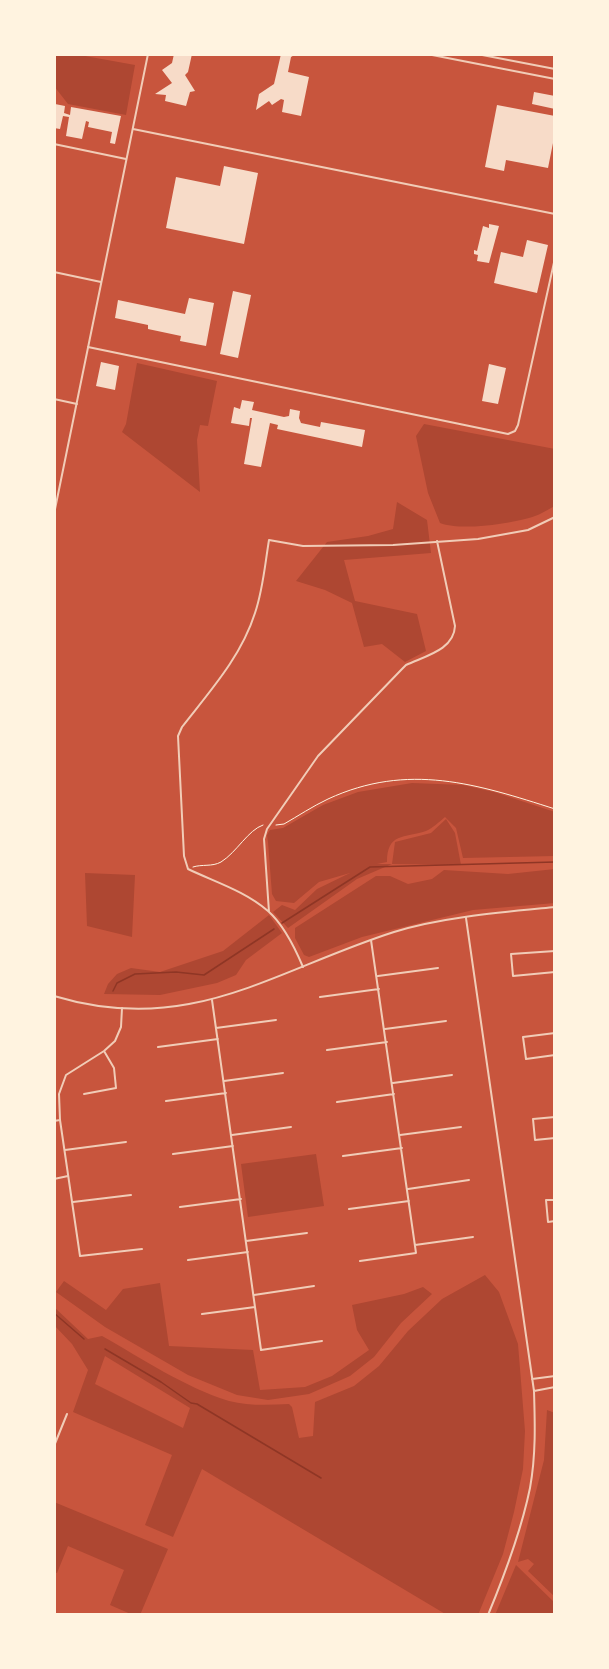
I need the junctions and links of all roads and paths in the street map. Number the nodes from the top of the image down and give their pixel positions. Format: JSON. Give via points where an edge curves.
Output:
{"nodes":[{"id":1,"x":148,"y":54,"type":"edge"},
{"id":2,"x":427,"y":54,"type":"edge"},
{"id":3,"x":477,"y":54,"type":"edge"},
{"id":4,"x":555,"y":69,"type":"edge"},
{"id":5,"x":555,"y":79,"type":"edge"},
{"id":6,"x":133,"y":129,"type":"junction"},
{"id":7,"x":54,"y":144,"type":"edge"},
{"id":8,"x":126,"y":159,"type":"junction"},
{"id":9,"x":555,"y":214,"type":"edge"},
{"id":10,"x":555,"y":258,"type":"edge"},
{"id":11,"x":54,"y":272,"type":"edge"},
{"id":12,"x":102,"y":282,"type":"junction"},
{"id":13,"x":88,"y":347,"type":"junction"},
{"id":14,"x":54,"y":399,"type":"edge"},
{"id":15,"x":76,"y":404,"type":"junction"},
{"id":16,"x":54,"y":514,"type":"edge"},
{"id":17,"x":555,"y":517,"type":"edge"},
{"id":18,"x":437,"y":542,"type":"junction"},
{"id":19,"x":555,"y":809,"type":"edge"},
{"id":20,"x":269,"y":825,"type":"junction"},
{"id":21,"x":188,"y":869,"type":"junction"},
{"id":22,"x":555,"y":907,"type":"edge"},
{"id":23,"x":269,"y":912,"type":"junction"},
{"id":24,"x":466,"y":918,"type":"junction"},
{"id":25,"x":371,"y":940,"type":"junction"},
{"id":26,"x":555,"y":951,"type":"edge"},
{"id":27,"x":303,"y":967,"type":"junction"},
{"id":28,"x":438,"y":968,"type":"dead end"},
{"id":29,"x":555,"y":972,"type":"edge"},
{"id":30,"x":378,"y":976,"type":"junction"},
{"id":31,"x":379,"y":989,"type":"junction"},
{"id":32,"x":54,"y":996,"type":"edge"},
{"id":33,"x":320,"y":997,"type":"dead end"},
{"id":34,"x":212,"y":1000,"type":"junction"},
{"id":35,"x":122,"y":1008,"type":"junction"},
{"id":36,"x":276,"y":1020,"type":"dead end"},
{"id":37,"x":446,"y":1021,"type":"dead end"},
{"id":38,"x":216,"y":1028,"type":"junction"},
{"id":39,"x":386,"y":1029,"type":"junction"},
{"id":40,"x":555,"y":1033,"type":"edge"},
{"id":41,"x":218,"y":1039,"type":"junction"},
{"id":42,"x":387,"y":1042,"type":"junction"},
{"id":43,"x":158,"y":1047,"type":"dead end"},
{"id":44,"x":327,"y":1050,"type":"dead end"},
{"id":45,"x":104,"y":1051,"type":"junction"},
{"id":46,"x":555,"y":1055,"type":"edge"},
{"id":47,"x":284,"y":1073,"type":"dead end"},
{"id":48,"x":452,"y":1075,"type":"dead end"},
{"id":49,"x":224,"y":1081,"type":"junction"},
{"id":50,"x":393,"y":1083,"type":"junction"},
{"id":51,"x":226,"y":1093,"type":"junction"},
{"id":52,"x":84,"y":1094,"type":"dead end"},
{"id":53,"x":394,"y":1094,"type":"junction"},
{"id":54,"x":166,"y":1101,"type":"dead end"},
{"id":55,"x":337,"y":1102,"type":"dead end"},
{"id":56,"x":555,"y":1117,"type":"edge"},
{"id":57,"x":60,"y":1120,"type":"junction"},
{"id":58,"x":54,"y":1121,"type":"edge"},
{"id":59,"x":291,"y":1127,"type":"dead end"},
{"id":60,"x":461,"y":1127,"type":"dead end"},
{"id":61,"x":232,"y":1135,"type":"junction"},
{"id":62,"x":400,"y":1135,"type":"junction"},
{"id":63,"x":555,"y":1138,"type":"edge"},
{"id":64,"x":126,"y":1142,"type":"dead end"},
{"id":65,"x":233,"y":1146,"type":"junction"},
{"id":66,"x":402,"y":1148,"type":"junction"},
{"id":67,"x":65,"y":1150,"type":"junction"},
{"id":68,"x":173,"y":1154,"type":"dead end"},
{"id":69,"x":343,"y":1156,"type":"dead end"},
{"id":70,"x":68,"y":1176,"type":"junction"},
{"id":71,"x":54,"y":1179,"type":"edge"},
{"id":72,"x":469,"y":1180,"type":"dead end"},
{"id":73,"x":408,"y":1189,"type":"junction"},
{"id":74,"x":131,"y":1195,"type":"dead end"},
{"id":75,"x":240,"y":1199,"type":"junction"},
{"id":76,"x":555,"y":1200,"type":"edge"},
{"id":77,"x":409,"y":1201,"type":"junction"},
{"id":78,"x":73,"y":1202,"type":"junction"},
{"id":79,"x":180,"y":1207,"type":"dead end"},
{"id":80,"x":349,"y":1209,"type":"dead end"},
{"id":81,"x":555,"y":1221,"type":"edge"},
{"id":82,"x":307,"y":1233,"type":"dead end"},
{"id":83,"x":473,"y":1237,"type":"dead end"},
{"id":84,"x":246,"y":1241,"type":"junction"},
{"id":85,"x":415,"y":1245,"type":"junction"},
{"id":86,"x":142,"y":1249,"type":"dead end"},
{"id":87,"x":248,"y":1252,"type":"junction"},
{"id":88,"x":188,"y":1260,"type":"dead end"},
{"id":89,"x":360,"y":1260,"type":"dead end"},
{"id":90,"x":314,"y":1286,"type":"dead end"},
{"id":91,"x":254,"y":1294,"type":"junction"},
{"id":92,"x":255,"y":1307,"type":"junction"},
{"id":93,"x":202,"y":1314,"type":"dead end"},
{"id":94,"x":322,"y":1341,"type":"dead end"},
{"id":95,"x":555,"y":1376,"type":"edge"},
{"id":96,"x":532,"y":1379,"type":"junction"},
{"id":97,"x":555,"y":1387,"type":"edge"},
{"id":98,"x":534,"y":1390,"type":"junction"},
{"id":99,"x":67,"y":1414,"type":"dead end"},
{"id":100,"x":54,"y":1446,"type":"edge"},
{"id":101,"x":488,"y":1615,"type":"edge"}],
"edges":[{"from":1,"to":6,"type":"street"},
{"from":2,"to":5,"type":"street"},
{"from":3,"to":4,"type":"street"},
{"from":6,"to":8,"type":"street"},
{"from":6,"to":9,"type":"street"},
{"from":7,"to":8,"type":"street"},
{"from":8,"to":12,"type":"street"},
{"from":10,"to":13,"type":"street","via":[[518,425],[508,434]]},
{"from":11,"to":12,"type":"street"},
{"from":12,"to":13,"type":"street"},
{"from":13,"to":15,"type":"street"},
{"from":14,"to":15,"type":"street"},
{"from":15,"to":16,"type":"street"},
{"from":17,"to":18,"type":"street","via":[[504,536]]},
{"from":18,"to":20,"type":"street","via":[[455,626],[450,642],[406,664],[318,756]]},
{"from":18,"to":21,"type":"street","via":[[303,546],[269,540],[250,629],[222,677],[178,736],[184,856]]},
{"from":19,"to":20,"type":"path","via":[[473,784],[412,780],[352,790],[284,824]]},
{"from":20,"to":21,"type":"path","via":[[258,827],[218,863]]},
{"from":20,"to":23,"type":"street","via":[[264,839]]},
{"from":21,"to":23,"type":"street"},
{"from":22,"to":24,"type":"street"},
{"from":23,"to":27,"type":"street","via":[[293,944]]},
{"from":24,"to":25,"type":"street","via":[[417,926]]},
{"from":24,"to":96,"type":"street"},
{"from":25,"to":27,"type":"street"},
{"from":25,"to":30,"type":"street"},
{"from":26,"to":29,"type":"street","via":[[511,954],[513,976]]},
{"from":27,"to":34,"type":"street"},
{"from":28,"to":30,"type":"street"},
{"from":30,"to":31,"type":"street"},
{"from":31,"to":33,"type":"street"},
{"from":31,"to":39,"type":"street"},
{"from":32,"to":35,"type":"street"},
{"from":34,"to":35,"type":"street","via":[[164,1008]]},
{"from":34,"to":38,"type":"street"},
{"from":35,"to":45,"type":"street","via":[[119,1032]]},
{"from":36,"to":38,"type":"street"},
{"from":37,"to":39,"type":"street"},
{"from":38,"to":41,"type":"street"},
{"from":39,"to":42,"type":"street"},
{"from":40,"to":46,"type":"street","via":[[523,1037],[526,1059]]},
{"from":41,"to":43,"type":"street"},
{"from":41,"to":49,"type":"street"},
{"from":42,"to":44,"type":"street"},
{"from":42,"to":50,"type":"street"},
{"from":45,"to":52,"type":"street","via":[[114,1068],[116,1088]]},
{"from":45,"to":57,"type":"street","via":[[66,1075],[58,1094]]},
{"from":47,"to":49,"type":"street"},
{"from":48,"to":50,"type":"street"},
{"from":49,"to":51,"type":"street"},
{"from":50,"to":53,"type":"street"},
{"from":51,"to":54,"type":"street"},
{"from":51,"to":61,"type":"street"},
{"from":53,"to":55,"type":"street"},
{"from":53,"to":62,"type":"street"},
{"from":56,"to":63,"type":"street","via":[[533,1119],[535,1140]]},
{"from":57,"to":58,"type":"street"},
{"from":57,"to":67,"type":"street"},
{"from":59,"to":61,"type":"street"},
{"from":60,"to":62,"type":"street"},
{"from":61,"to":65,"type":"street"},
{"from":62,"to":66,"type":"street"},
{"from":64,"to":67,"type":"street"},
{"from":65,"to":68,"type":"street"},
{"from":65,"to":75,"type":"street"},
{"from":66,"to":69,"type":"street"},
{"from":66,"to":73,"type":"street"},
{"from":67,"to":70,"type":"street"},
{"from":70,"to":71,"type":"street"},
{"from":70,"to":78,"type":"street"},
{"from":72,"to":73,"type":"street"},
{"from":73,"to":77,"type":"street"},
{"from":74,"to":78,"type":"street"},
{"from":75,"to":79,"type":"street"},
{"from":75,"to":84,"type":"street"},
{"from":76,"to":81,"type":"street","via":[[546,1200],[548,1222]]},
{"from":77,"to":80,"type":"street"},
{"from":77,"to":85,"type":"street"},
{"from":78,"to":86,"type":"street","via":[[80,1256]]},
{"from":82,"to":84,"type":"street"},
{"from":83,"to":85,"type":"street"},
{"from":84,"to":87,"type":"street"},
{"from":85,"to":89,"type":"street","via":[[416,1253]]},
{"from":87,"to":88,"type":"street"},
{"from":87,"to":91,"type":"street"},
{"from":90,"to":91,"type":"street"},
{"from":91,"to":92,"type":"street"},
{"from":92,"to":93,"type":"street"},
{"from":92,"to":94,"type":"street","via":[[261,1350]]},
{"from":95,"to":96,"type":"street"},
{"from":96,"to":98,"type":"street"},
{"from":97,"to":98,"type":"street"},
{"from":98,"to":101,"type":"street","via":[[530,1488]]},
{"from":99,"to":100,"type":"street"}]}
